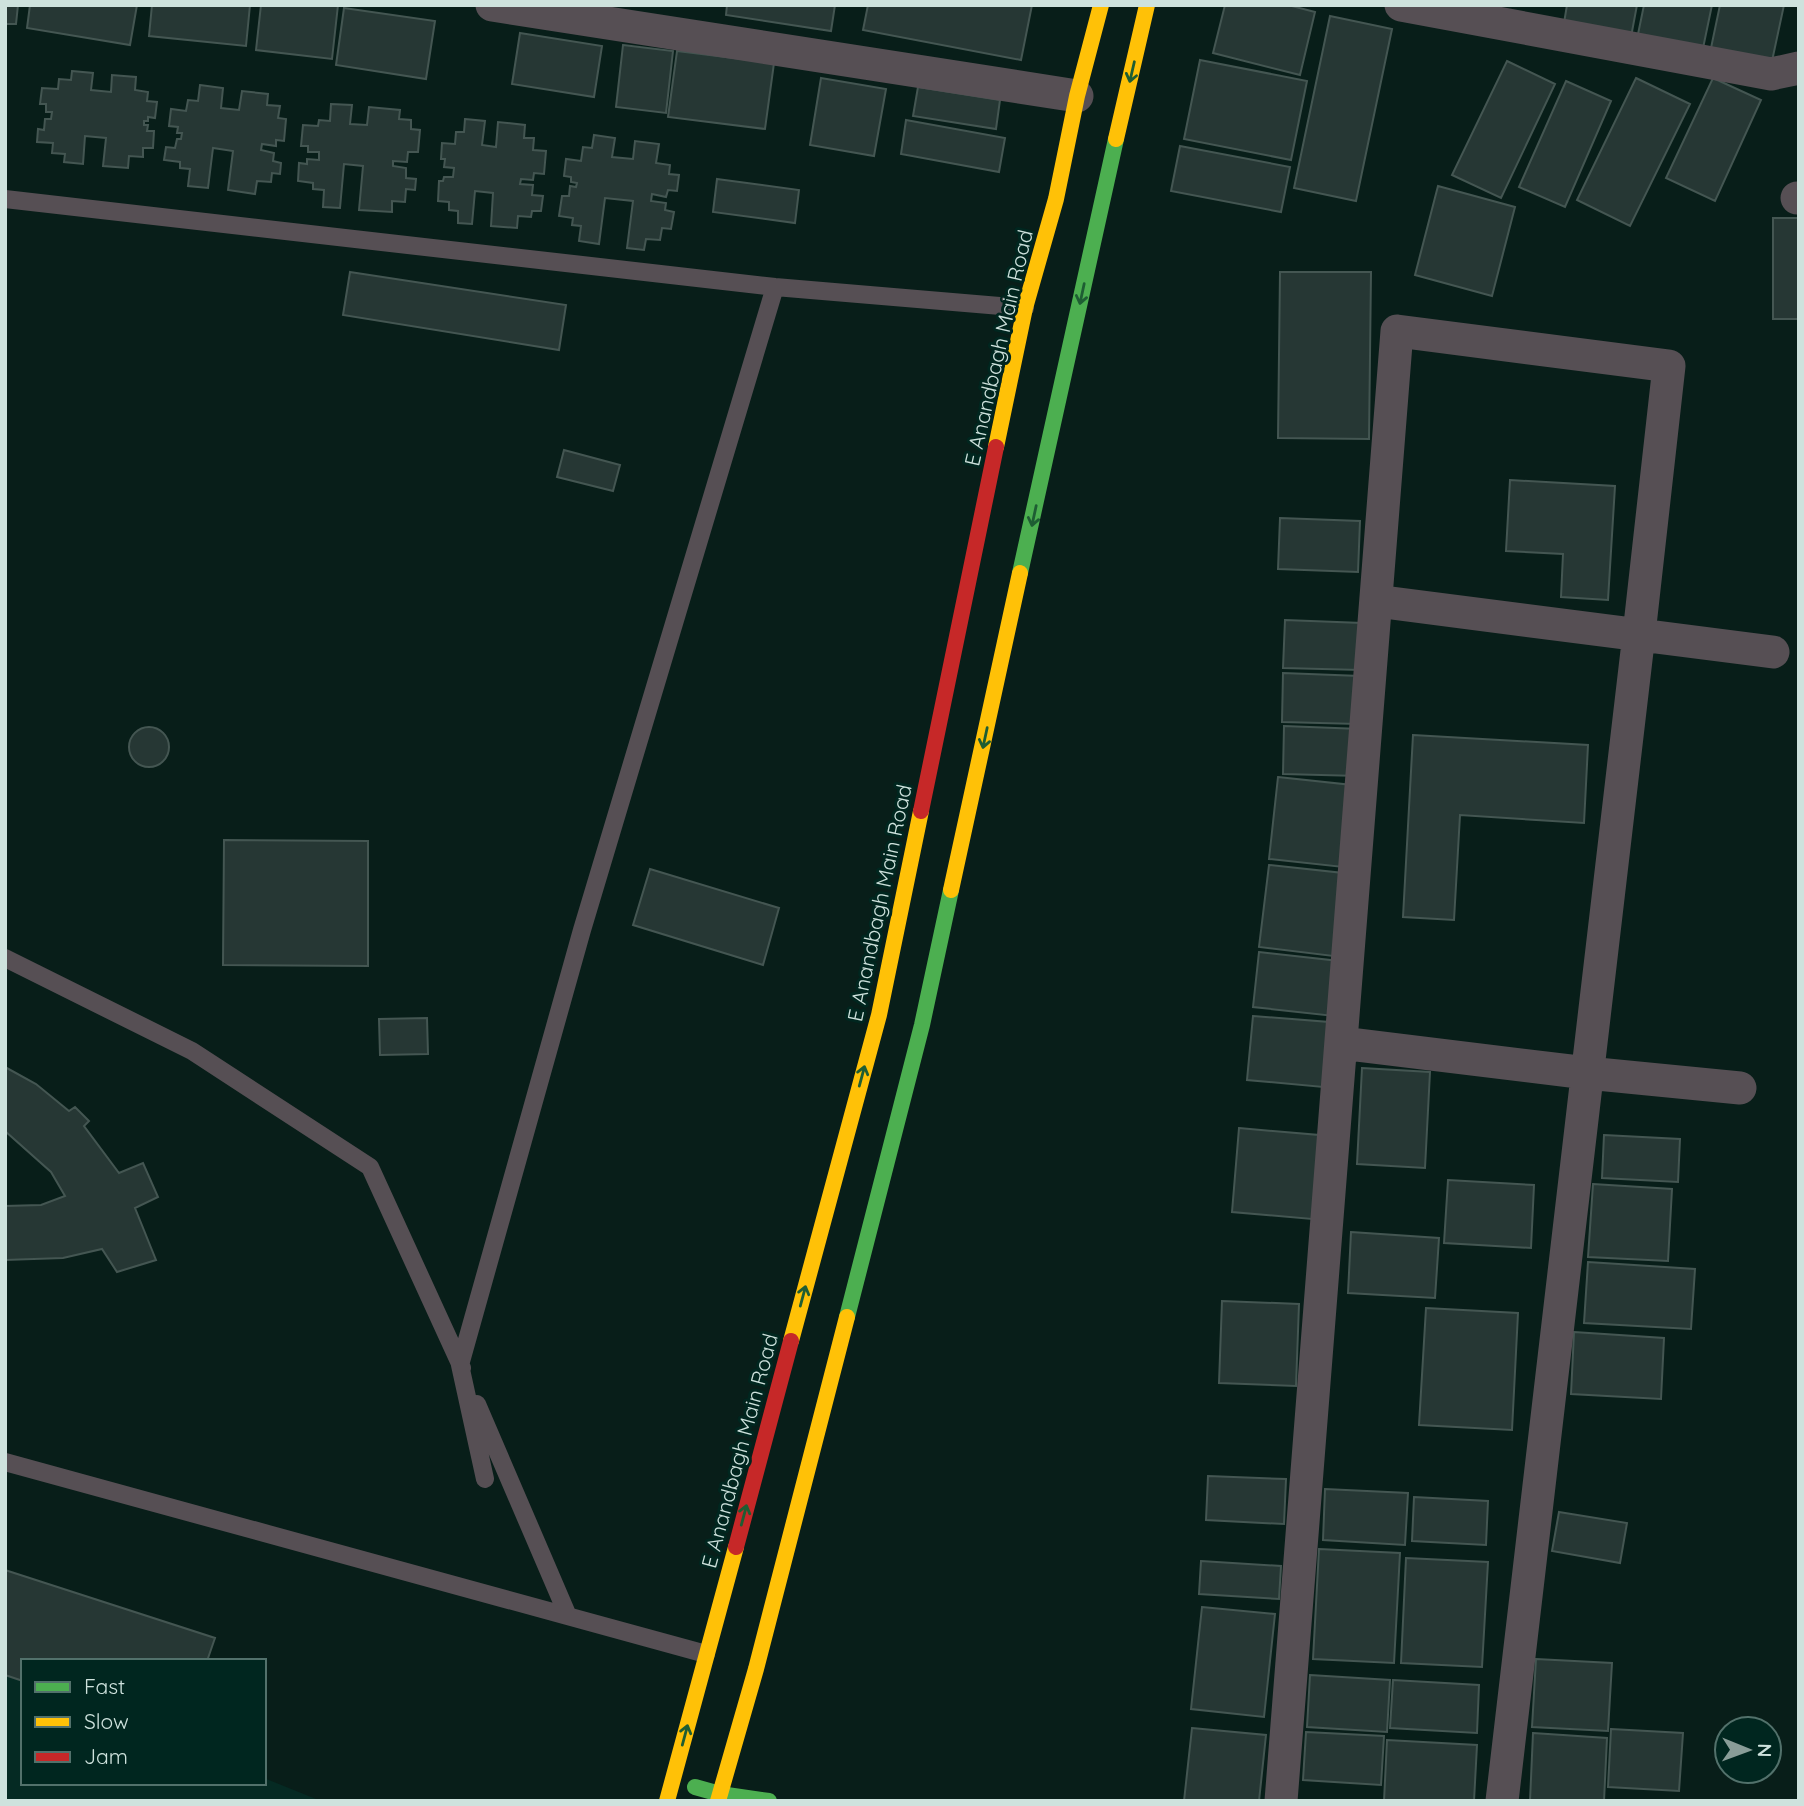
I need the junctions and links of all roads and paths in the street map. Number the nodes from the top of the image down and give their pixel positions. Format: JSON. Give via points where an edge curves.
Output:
{"nodes":[{"id":1,"x":492,"y":5,"type":"edge"},
{"id":2,"x":1101,"y":5,"type":"edge"},
{"id":3,"x":1147,"y":5,"type":"edge"},
{"id":4,"x":1401,"y":5,"type":"edge"},
{"id":5,"x":1799,"y":68,"type":"edge"},
{"id":6,"x":1077,"y":96,"type":"junction"},
{"id":7,"x":5,"y":199,"type":"edge"},
{"id":8,"x":775,"y":287,"type":"junction"},
{"id":9,"x":1025,"y":308,"type":"junction"},
{"id":10,"x":1376,"y":601,"type":"junction"},
{"id":11,"x":1639,"y":634,"type":"junction"},
{"id":12,"x":1773,"y":652,"type":"dead end"},
{"id":13,"x":5,"y":958,"type":"edge"},
{"id":14,"x":1341,"y":1043,"type":"junction"},
{"id":15,"x":1587,"y":1073,"type":"junction"},
{"id":16,"x":1740,"y":1088,"type":"dead end"},
{"id":17,"x":460,"y":1365,"type":"junction"},
{"id":18,"x":5,"y":1462,"type":"edge"},
{"id":19,"x":485,"y":1479,"type":"dead end"},
{"id":20,"x":568,"y":1616,"type":"junction"},
{"id":21,"x":706,"y":1654,"type":"junction"},
{"id":22,"x":673,"y":1780,"type":"junction"},
{"id":23,"x":719,"y":1798,"type":"edge"},
{"id":24,"x":667,"y":1801,"type":"edge"},
{"id":25,"x":769,"y":1801,"type":"edge"},
{"id":26,"x":1281,"y":1801,"type":"edge"},
{"id":27,"x":1502,"y":1801,"type":"edge"}],
"edges":[{"from":1,"to":6,"type":"street"},
{"from":2,"to":6,"type":"street","name":"E Anandbagh Main Road"},
{"from":3,"to":23,"type":"street","one_way":true,"via":[[922,1026]]},
{"from":4,"to":5,"type":"street","via":[[1771,74]]},
{"from":6,"to":9,"type":"street","name":"E Anandbagh Main Road","via":[[1056,199]]},
{"from":7,"to":8,"type":"lane"},
{"from":8,"to":9,"type":"lane"},
{"from":8,"to":17,"type":"lane","via":[[582,930]]},
{"from":21,"to":9,"type":"street","name":"E Anandbagh Main Road","one_way":true,"via":[[879,1015]]},
{"from":10,"to":11,"type":"street"},
{"from":10,"to":11,"type":"street","via":[[1397,331],[1669,366]]},
{"from":10,"to":14,"type":"street"},
{"from":11,"to":12,"type":"street"},
{"from":11,"to":15,"type":"street"},
{"from":13,"to":17,"type":"lane","via":[[192,1051],[370,1167]]},
{"from":14,"to":15,"type":"street"},
{"from":14,"to":26,"type":"street"},
{"from":15,"to":16,"type":"street"},
{"from":15,"to":27,"type":"street"},
{"from":17,"to":19,"type":"lane"},
{"from":17,"to":20,"type":"lane"},
{"from":18,"to":20,"type":"lane"},
{"from":20,"to":21,"type":"lane"},
{"from":22,"to":21,"type":"street","name":"E Anandbagh Main Road","one_way":true},
{"from":22,"to":23,"type":"street"},
{"from":22,"to":24,"type":"street","name":"E Anandbagh Main Road"},
{"from":23,"to":25,"type":"street"}]}
